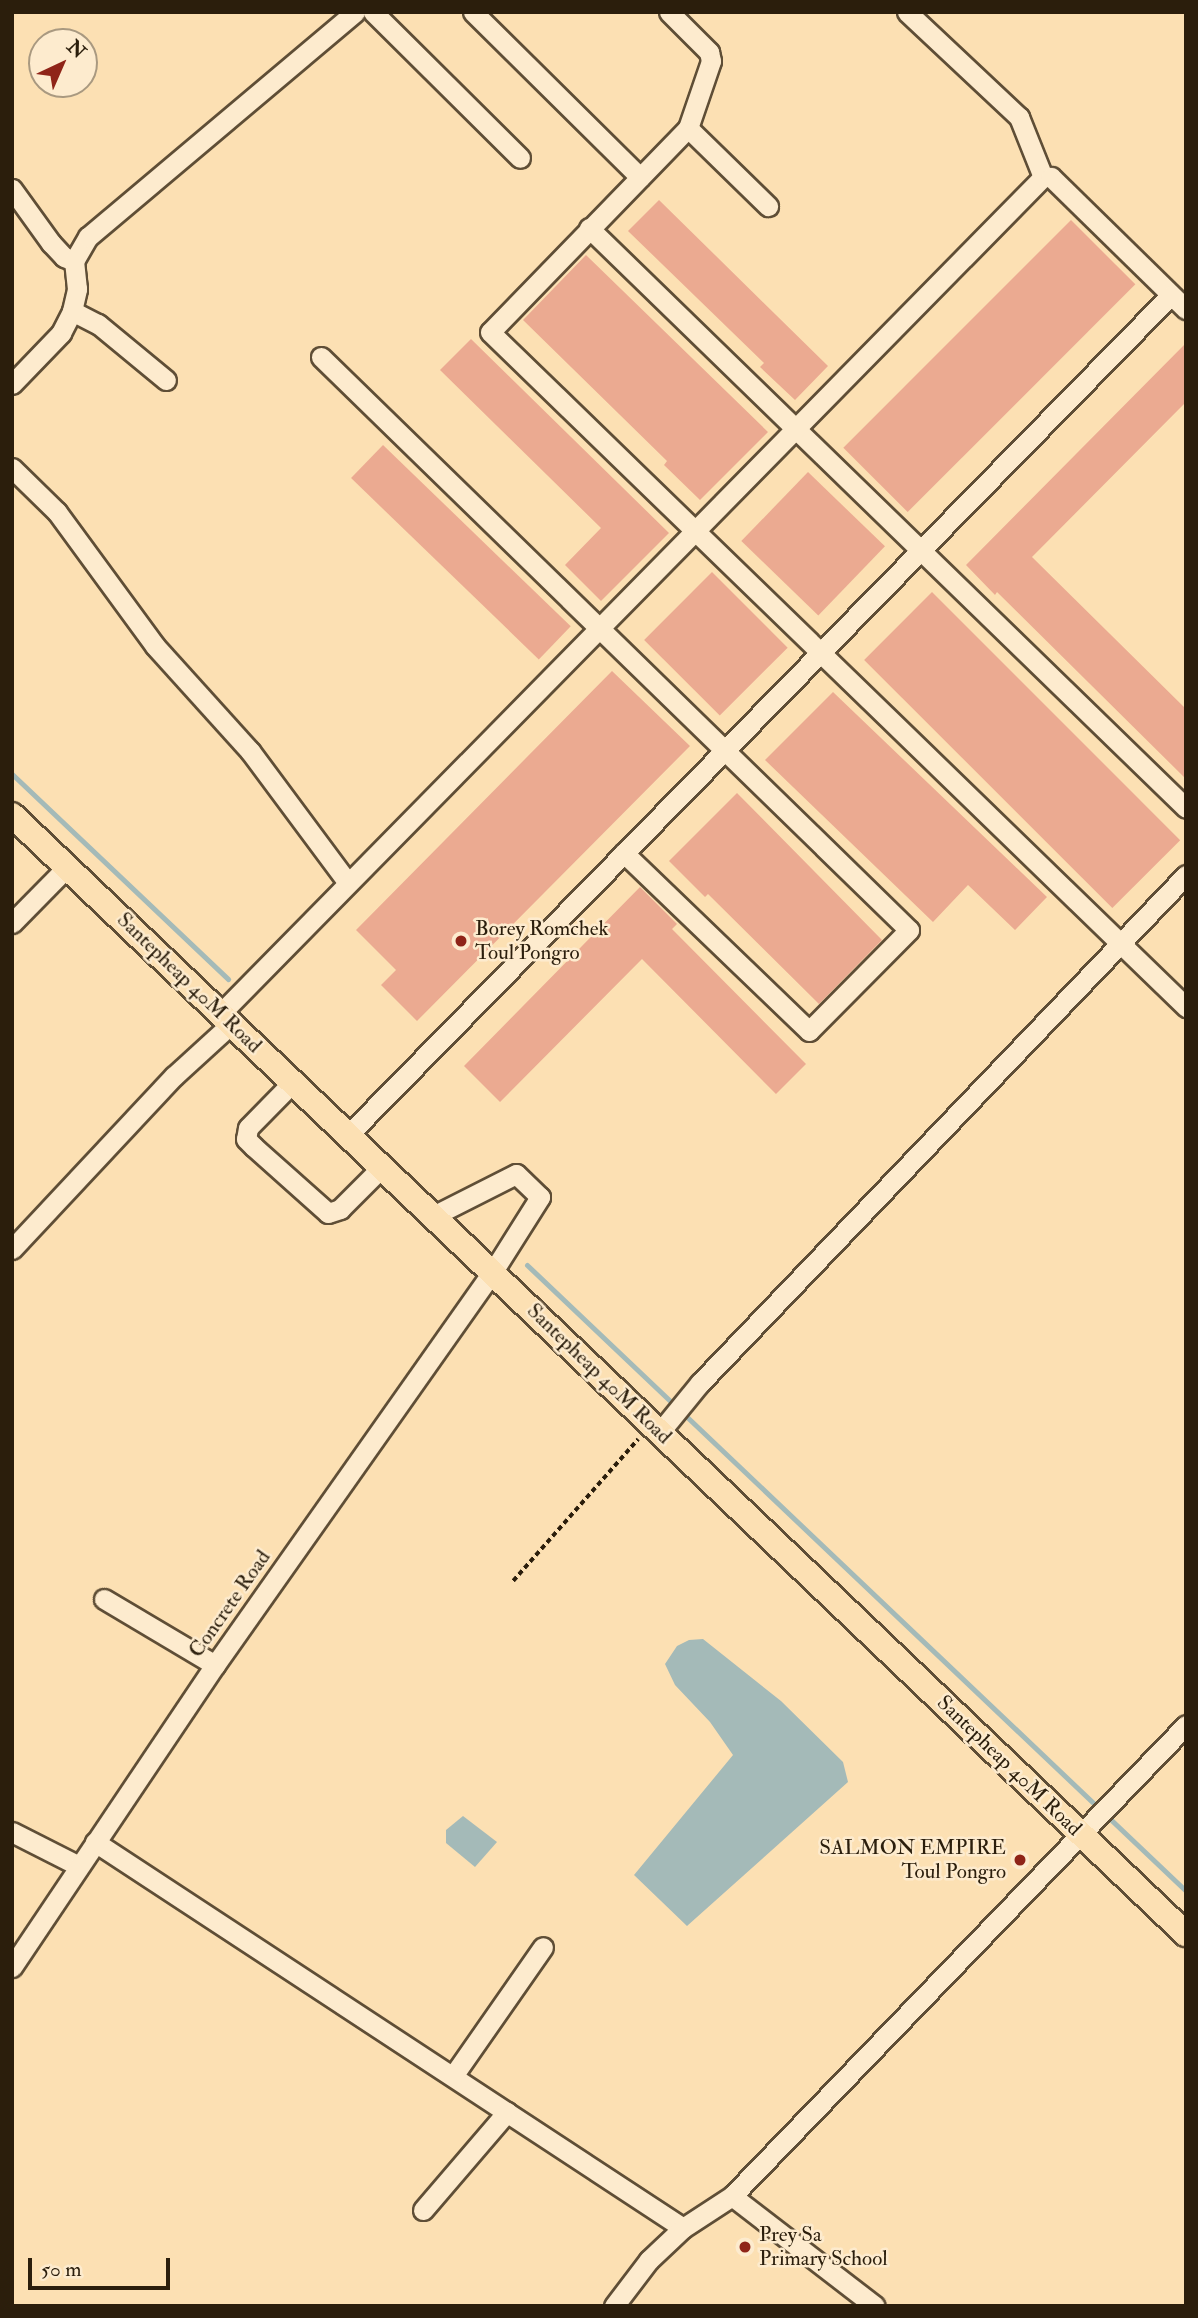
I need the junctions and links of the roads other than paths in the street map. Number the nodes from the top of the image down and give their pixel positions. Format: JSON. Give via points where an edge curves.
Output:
{"nodes":[{"id":1,"x":355,"y":12,"type":"edge"},
{"id":2,"x":373,"y":12,"type":"edge"},
{"id":3,"x":473,"y":12,"type":"edge"},
{"id":4,"x":669,"y":12,"type":"edge"},
{"id":5,"x":907,"y":12,"type":"edge"},
{"id":6,"x":688,"y":128,"type":"junction"},
{"id":7,"x":520,"y":158,"type":"dead end"},
{"id":8,"x":640,"y":177,"type":"junction"},
{"id":9,"x":1042,"y":177,"type":"junction"},
{"id":10,"x":12,"y":189,"type":"edge"},
{"id":11,"x":768,"y":206,"type":"dead end"},
{"id":12,"x":589,"y":228,"type":"junction"},
{"id":13,"x":74,"y":261,"type":"junction"},
{"id":14,"x":1171,"y":295,"type":"junction"},
{"id":15,"x":1186,"y":309,"type":"edge"},
{"id":16,"x":72,"y":311,"type":"junction"},
{"id":17,"x":321,"y":357,"type":"dead end"},
{"id":18,"x":166,"y":380,"type":"dead end"},
{"id":19,"x":12,"y":384,"type":"edge"},
{"id":20,"x":794,"y":429,"type":"junction"},
{"id":21,"x":12,"y":468,"type":"edge"},
{"id":22,"x":694,"y":531,"type":"junction"},
{"id":23,"x":919,"y":550,"type":"junction"},
{"id":24,"x":600,"y":628,"type":"junction"},
{"id":25,"x":819,"y":653,"type":"junction"},
{"id":26,"x":724,"y":750,"type":"junction"},
{"id":27,"x":1186,"y":808,"type":"edge"},
{"id":28,"x":12,"y":815,"type":"edge"},
{"id":29,"x":624,"y":853,"type":"junction"},
{"id":30,"x":67,"y":867,"type":"junction"},
{"id":31,"x":1186,"y":875,"type":"edge"},
{"id":32,"x":348,"y":883,"type":"junction"},
{"id":33,"x":12,"y":923,"type":"edge"},
{"id":34,"x":1120,"y":944,"type":"junction"},
{"id":35,"x":1186,"y":1007,"type":"edge"},
{"id":36,"x":225,"y":1019,"type":"junction"},
{"id":37,"x":293,"y":1082,"type":"junction"},
{"id":38,"x":348,"y":1135,"type":"junction"},
{"id":39,"x":382,"y":1167,"type":"junction"},
{"id":40,"x":433,"y":1216,"type":"junction"},
{"id":41,"x":12,"y":1249,"type":"edge"},
{"id":42,"x":492,"y":1273,"type":"junction"},
{"id":43,"x":661,"y":1425,"type":"junction"},
{"id":44,"x":104,"y":1598,"type":"dead end"},
{"id":45,"x":215,"y":1665,"type":"junction"},
{"id":46,"x":1186,"y":1725,"type":"edge"},
{"id":47,"x":1088,"y":1827,"type":"junction"},
{"id":48,"x":12,"y":1832,"type":"edge"},
{"id":49,"x":95,"y":1842,"type":"junction"},
{"id":50,"x":79,"y":1866,"type":"junction"},
{"id":51,"x":1186,"y":1934,"type":"edge"},
{"id":52,"x":543,"y":1947,"type":"dead end"},
{"id":53,"x":12,"y":1966,"type":"edge"},
{"id":54,"x":453,"y":2076,"type":"junction"},
{"id":55,"x":507,"y":2112,"type":"junction"},
{"id":56,"x":732,"y":2196,"type":"junction"},
{"id":57,"x":423,"y":2210,"type":"dead end"},
{"id":58,"x":683,"y":2228,"type":"junction"},
{"id":59,"x":614,"y":2306,"type":"edge"},
{"id":60,"x":875,"y":2306,"type":"edge"}],
"edges":[{"from":1,"to":13,"type":"street","via":[[88,237]]},
{"from":2,"to":7,"type":"street"},
{"from":3,"to":8,"type":"street"},
{"from":4,"to":6,"type":"street","via":[[709,52],[711,61]]},
{"from":5,"to":9,"type":"street","via":[[1019,117]]},
{"from":6,"to":8,"type":"street"},
{"from":6,"to":11,"type":"street"},
{"from":8,"to":12,"type":"street"},
{"from":9,"to":14,"type":"street","via":[[1051,177]]},
{"from":9,"to":20,"type":"street"},
{"from":10,"to":13,"type":"street","via":[[51,243]]},
{"from":12,"to":20,"type":"street"},
{"from":12,"to":22,"type":"street","via":[[490,332]]},
{"from":13,"to":16,"type":"street"},
{"from":14,"to":15,"type":"street"},
{"from":14,"to":23,"type":"street"},
{"from":16,"to":18,"type":"street","via":[[104,328]]},
{"from":16,"to":19,"type":"street","via":[[61,333]]},
{"from":17,"to":24,"type":"street"},
{"from":20,"to":22,"type":"street"},
{"from":20,"to":23,"type":"street"},
{"from":21,"to":32,"type":"street","via":[[57,512],[155,646],[250,751]]},
{"from":22,"to":24,"type":"street"},
{"from":22,"to":25,"type":"street"},
{"from":23,"to":25,"type":"street"},
{"from":23,"to":27,"type":"street"},
{"from":24,"to":26,"type":"street"},
{"from":24,"to":32,"type":"street"},
{"from":25,"to":26,"type":"street"},
{"from":25,"to":34,"type":"street"},
{"from":26,"to":29,"type":"street"},
{"from":26,"to":29,"type":"street","via":[[909,930],[809,1031]]},
{"from":28,"to":30,"type":"main road","name":"Santepheap 40M Road"},
{"from":29,"to":38,"type":"street"},
{"from":30,"to":33,"type":"street"},
{"from":30,"to":36,"type":"main road","name":"Santepheap 40M Road"},
{"from":31,"to":34,"type":"street"},
{"from":32,"to":36,"type":"street"},
{"from":34,"to":35,"type":"street"},
{"from":34,"to":43,"type":"street"},
{"from":36,"to":37,"type":"main road","name":"Santepheap 40M Road"},
{"from":36,"to":41,"type":"street"},
{"from":37,"to":38,"type":"main road","name":"Santepheap 40M Road"},
{"from":37,"to":39,"type":"street","via":[[247,1128],[246,1139],[254,1147],[327,1213],[340,1209]]},
{"from":38,"to":39,"type":"main road","name":"Santepheap 40M Road"},
{"from":39,"to":40,"type":"main road","name":"Santepheap 40M Road"},
{"from":40,"to":42,"type":"main road","name":"Santepheap 40M Road"},
{"from":40,"to":42,"type":"street","name":"Concrete Road","via":[[516,1174],[540,1197]]},
{"from":42,"to":43,"type":"main road","name":"Santepheap 40M Road"},
{"from":42,"to":45,"type":"street","name":"Concrete Road"},
{"from":43,"to":47,"type":"main road","name":"Santepheap 40M Road"},
{"from":44,"to":45,"type":"street"},
{"from":45,"to":49,"type":"street","name":"Concrete Road"},
{"from":46,"to":47,"type":"street"},
{"from":47,"to":51,"type":"main road","name":"Santepheap 40M Road"},
{"from":47,"to":56,"type":"street"},
{"from":48,"to":50,"type":"street"},
{"from":49,"to":50,"type":"street","name":"Concrete Road"},
{"from":49,"to":54,"type":"street"},
{"from":50,"to":53,"type":"street","name":"Concrete Road"},
{"from":52,"to":54,"type":"street"},
{"from":54,"to":55,"type":"street"},
{"from":55,"to":57,"type":"street"},
{"from":55,"to":58,"type":"street"},
{"from":56,"to":58,"type":"street"},
{"from":56,"to":60,"type":"street"},
{"from":58,"to":59,"type":"street","via":[[649,2260]]}]}
